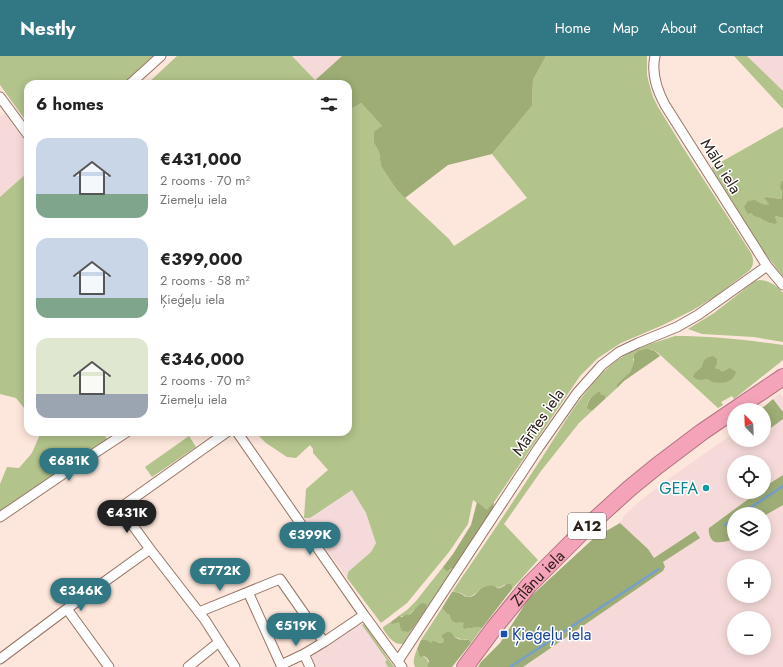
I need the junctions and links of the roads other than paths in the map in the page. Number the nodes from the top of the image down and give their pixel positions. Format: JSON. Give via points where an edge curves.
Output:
{"nodes":[{"id":1,"x":161,"y":56,"type":"edge"},
{"id":2,"x":655,"y":56,"type":"edge"},
{"id":3,"x":134,"y":80,"type":"edge"},
{"id":4,"x":0,"y":97,"type":"edge"},
{"id":5,"x":24,"y":130,"type":"edge"},
{"id":6,"x":767,"y":266,"type":"junction"},
{"id":7,"x":783,"y":284,"type":"edge"},
{"id":8,"x":783,"y":377,"type":"edge"},
{"id":9,"x":122,"y":436,"type":"edge"},
{"id":10,"x":221,"y":436,"type":"edge"},
{"id":11,"x":240,"y":436,"type":"edge"},
{"id":12,"x":0,"y":517,"type":"edge"},
{"id":13,"x":150,"y":549,"type":"junction"},
{"id":14,"x":248,"y":592,"type":"junction"},
{"id":15,"x":67,"y":608,"type":"junction"},
{"id":16,"x":199,"y":612,"type":"junction"},
{"id":17,"x":364,"y":615,"type":"junction"},
{"id":18,"x":219,"y":642,"type":"junction"},
{"id":19,"x":324,"y":642,"type":"junction"},
{"id":20,"x":304,"y":654,"type":"junction"},
{"id":21,"x":0,"y":659,"type":"edge"},
{"id":22,"x":400,"y":664,"type":"edge"},
{"id":23,"x":109,"y":667,"type":"edge"},
{"id":24,"x":188,"y":667,"type":"edge"},
{"id":25,"x":235,"y":667,"type":"edge"},
{"id":26,"x":310,"y":667,"type":"edge"},
{"id":27,"x":465,"y":667,"type":"edge"}],
"edges":[{"from":1,"to":3,"type":"street"},
{"from":2,"to":6,"type":"street","name":"Mālu iela","via":[[654,76],[662,101]]},
{"from":4,"to":5,"type":"street"},
{"from":6,"to":7,"type":"street","name":"Mālu iela"},
{"from":6,"to":22,"type":"street","name":"Mārītes iela","via":[[692,319],[628,348],[602,365],[577,393],[539,447]]},
{"from":8,"to":27,"type":"highway","name":"Zīlānu iela","number":"A12","via":[[660,463],[588,526],[529,585]]},
{"from":9,"to":12,"type":"street"},
{"from":10,"to":13,"type":"street","via":[[120,508]]},
{"from":11,"to":17,"type":"street"},
{"from":13,"to":15,"type":"street"},
{"from":13,"to":16,"type":"street"},
{"from":14,"to":16,"type":"street"},
{"from":14,"to":19,"type":"street","via":[[280,578]]},
{"from":14,"to":20,"type":"street","via":[[281,665]]},
{"from":15,"to":21,"type":"street"},
{"from":15,"to":23,"type":"street"},
{"from":16,"to":18,"type":"street"},
{"from":17,"to":19,"type":"street"},
{"from":17,"to":22,"type":"street"},
{"from":18,"to":24,"type":"street"},
{"from":18,"to":25,"type":"street"},
{"from":19,"to":20,"type":"street"},
{"from":20,"to":26,"type":"street"}]}
